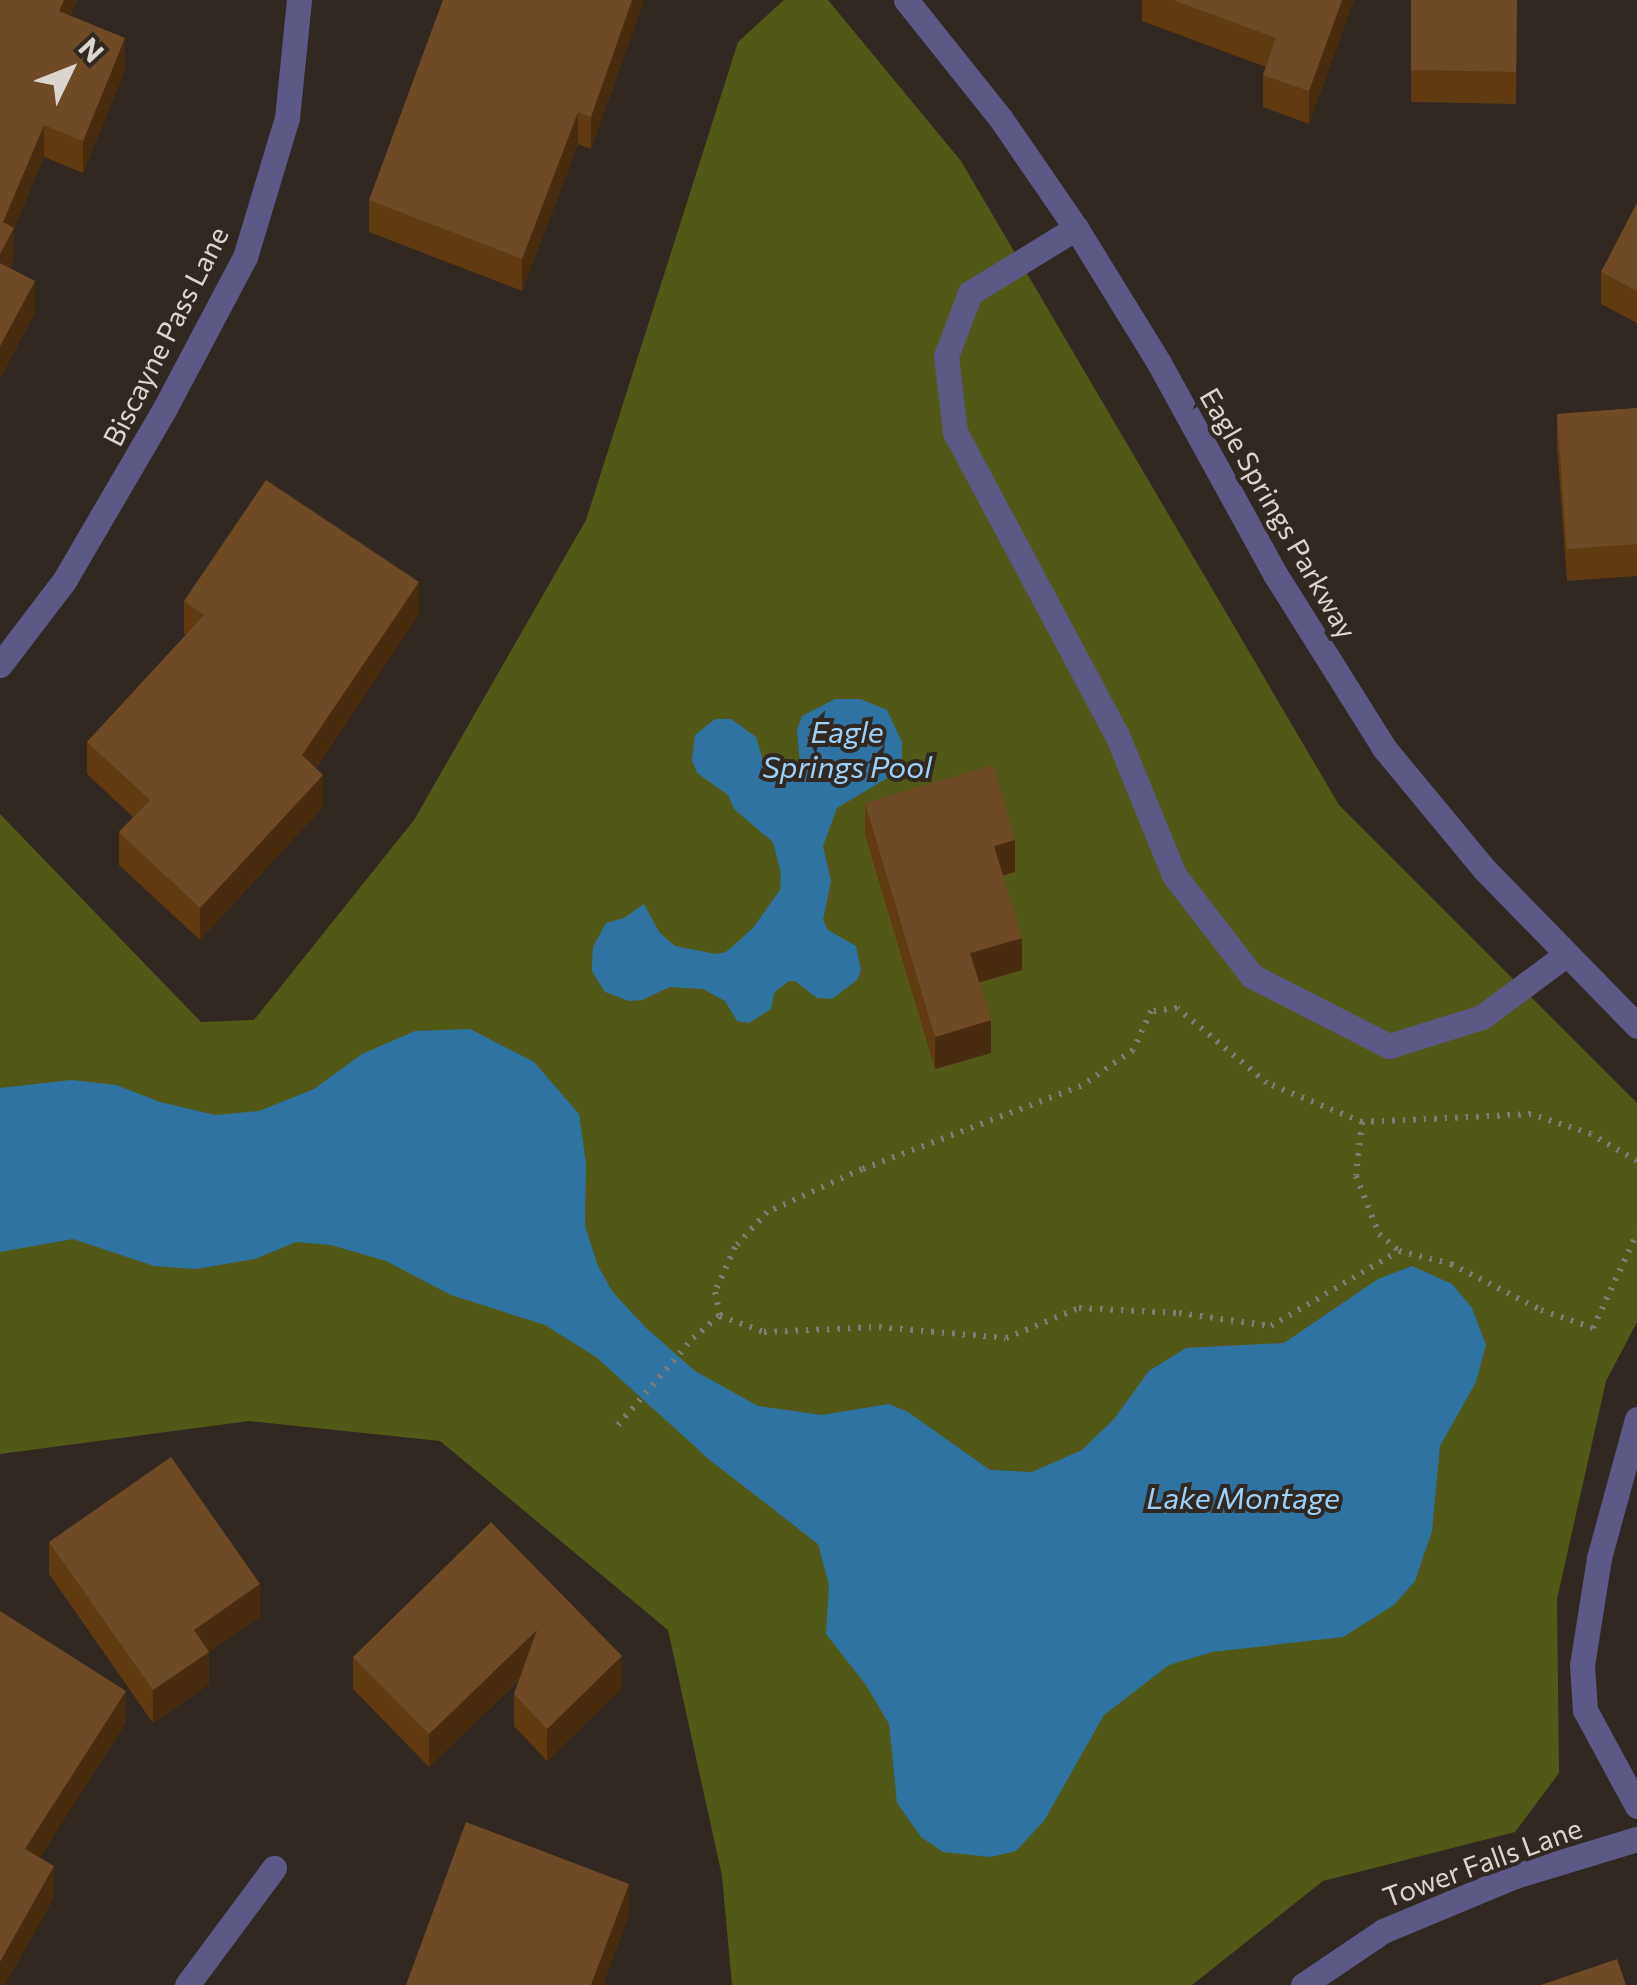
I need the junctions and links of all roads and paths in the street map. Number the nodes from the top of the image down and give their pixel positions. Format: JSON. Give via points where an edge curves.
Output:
{"nodes":[{"id":1,"x":299,"y":0,"type":"edge"},
{"id":2,"x":906,"y":0,"type":"edge"},
{"id":3,"x":1076,"y":228,"type":"junction"},
{"id":4,"x":0,"y":664,"type":"edge"},
{"id":5,"x":1564,"y":956,"type":"junction"},
{"id":6,"x":1637,"y":1026,"type":"edge"},
{"id":7,"x":1362,"y":1122,"type":"junction"},
{"id":8,"x":1637,"y":1162,"type":"edge"},
{"id":9,"x":1637,"y":1233,"type":"edge"},
{"id":10,"x":1399,"y":1252,"type":"junction"},
{"id":11,"x":720,"y":1316,"type":"junction"},
{"id":12,"x":1637,"y":1419,"type":"edge"},
{"id":13,"x":618,"y":1425,"type":"dead end"},
{"id":14,"x":1637,"y":1806,"type":"edge"},
{"id":15,"x":1637,"y":1838,"type":"edge"},
{"id":16,"x":274,"y":1868,"type":"dead end"},
{"id":17,"x":188,"y":1985,"type":"edge"},
{"id":18,"x":1303,"y":1985,"type":"edge"}],
"edges":[{"from":1,"to":4,"type":"street","name":"Biscayne Pass Lane","via":[[287,118],[244,258],[64,581]]},
{"from":2,"to":3,"type":"street","name":"Eagle Springs Parkway","via":[[1001,119]]},
{"from":3,"to":5,"type":"street","name":"Eagle Springs Parkway","via":[[1274,574],[1384,748]]},
{"from":3,"to":5,"type":"street","via":[[970,294],[946,356],[955,432],[1117,735],[1174,874],[1252,976],[1389,1046],[1482,1018]]},
{"from":5,"to":6,"type":"street","name":"Eagle Springs Parkway"},
{"from":7,"to":8,"type":"path","via":[[1531,1114],[1591,1134]]},
{"from":7,"to":10,"type":"path","via":[[1356,1176],[1379,1234]]},
{"from":7,"to":11,"type":"path","via":[[1267,1083],[1177,1008],[1151,1011],[1132,1050],[1081,1086],[862,1168],[767,1212],[735,1247],[715,1292]]},
{"from":9,"to":10,"type":"path","via":[[1593,1328],[1451,1264]]},
{"from":10,"to":11,"type":"path","via":[[1271,1326],[1079,1308],[1006,1338],[879,1327],[764,1332]]},
{"from":11,"to":13,"type":"path"},
{"from":12,"to":14,"type":"street","via":[[1599,1558],[1582,1665],[1585,1710]]},
{"from":15,"to":18,"type":"street","name":"Tower Falls Lane","via":[[1515,1876],[1382,1931]]},
{"from":16,"to":17,"type":"street"}]}
